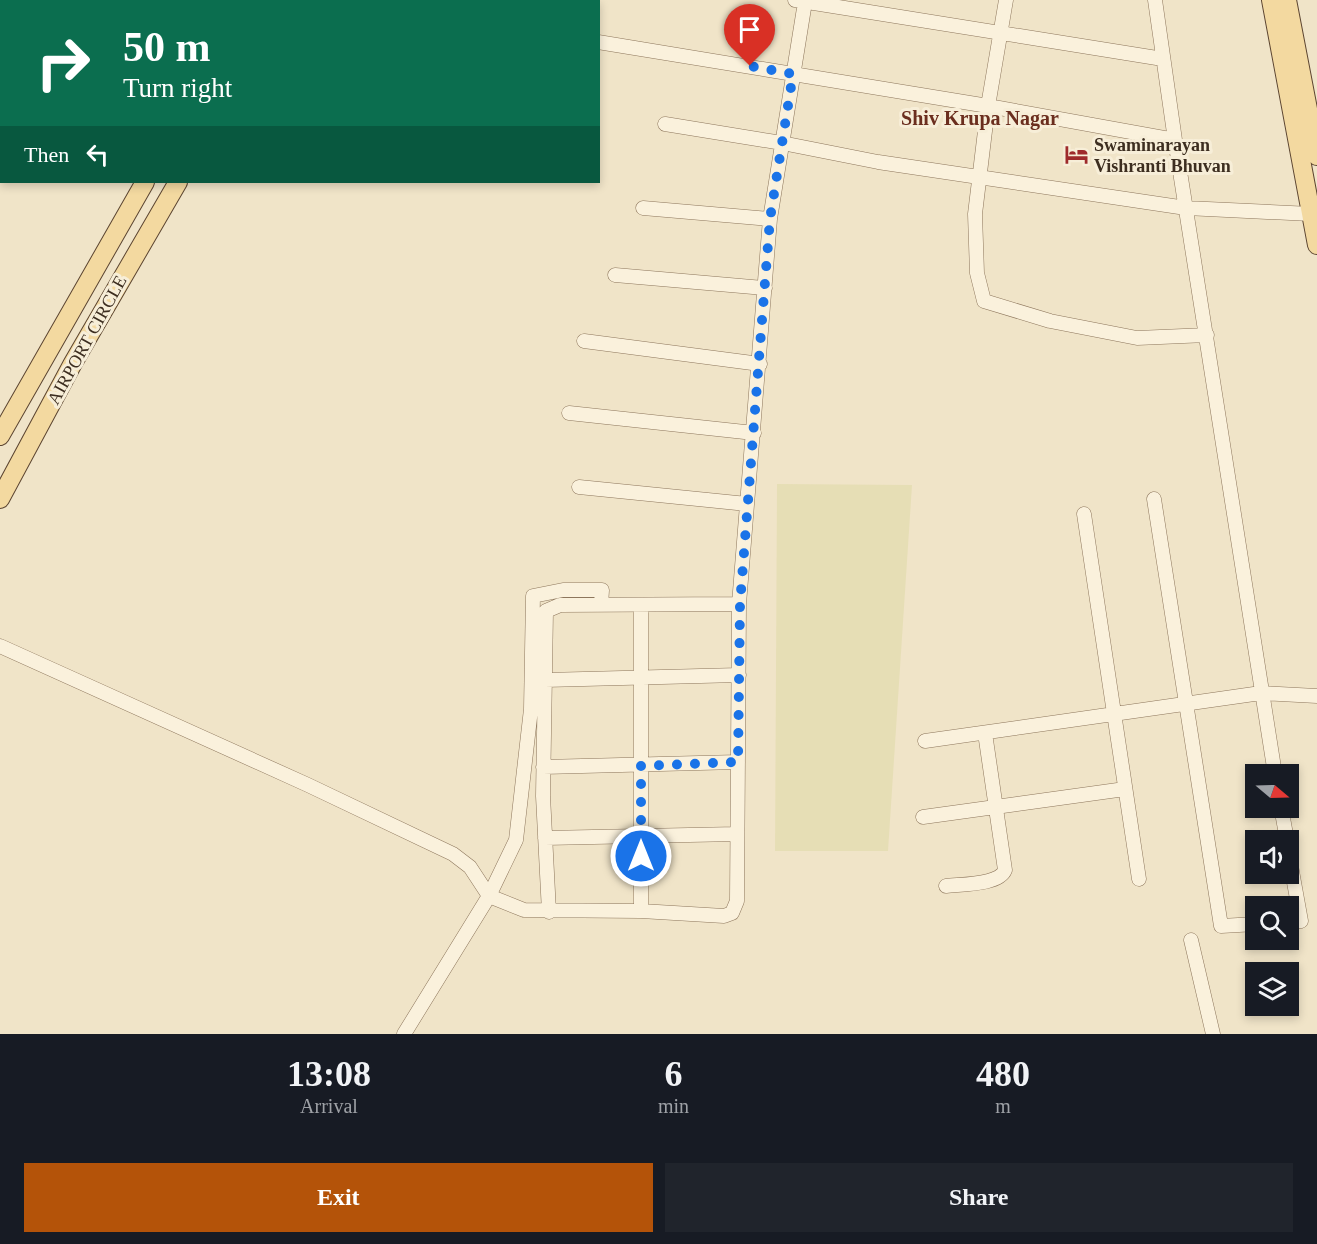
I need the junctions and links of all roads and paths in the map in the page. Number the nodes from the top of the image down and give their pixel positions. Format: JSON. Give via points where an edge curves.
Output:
{"nodes":[{"id":1,"x":1006,"y":0,"type":"edge"},
{"id":2,"x":1155,"y":0,"type":"edge"},
{"id":3,"x":1270,"y":0,"type":"edge"},
{"id":4,"x":1287,"y":0,"type":"edge"},
{"id":5,"x":800,"y":1,"type":"edge"},
{"id":6,"x":1000,"y":32,"type":"junction"},
{"id":7,"x":600,"y":42,"type":"edge"},
{"id":8,"x":1163,"y":59,"type":"junction"},
{"id":9,"x":793,"y":74,"type":"junction"},
{"id":10,"x":988,"y":106,"type":"junction"},
{"id":11,"x":665,"y":124,"type":"dead end"},
{"id":12,"x":1175,"y":140,"type":"junction"},
{"id":13,"x":782,"y":143,"type":"junction"},
{"id":14,"x":1317,"y":156,"type":"edge"},
{"id":15,"x":980,"y":177,"type":"junction"},
{"id":16,"x":144,"y":183,"type":"edge"},
{"id":17,"x":177,"y":183,"type":"edge"},
{"id":18,"x":643,"y":208,"type":"dead end"},
{"id":19,"x":1186,"y":208,"type":"junction"},
{"id":20,"x":1311,"y":214,"type":"junction"},
{"id":21,"x":770,"y":219,"type":"junction"},
{"id":22,"x":1317,"y":245,"type":"edge"},
{"id":23,"x":615,"y":276,"type":"dead end"},
{"id":24,"x":765,"y":288,"type":"junction"},
{"id":25,"x":1207,"y":335,"type":"junction"},
{"id":26,"x":584,"y":341,"type":"dead end"},
{"id":27,"x":760,"y":364,"type":"junction"},
{"id":28,"x":569,"y":413,"type":"dead end"},
{"id":29,"x":754,"y":433,"type":"junction"},
{"id":30,"x":0,"y":436,"type":"edge"},
{"id":31,"x":579,"y":487,"type":"dead end"},
{"id":32,"x":0,"y":499,"type":"edge"},
{"id":33,"x":1155,"y":499,"type":"dead end"},
{"id":34,"x":747,"y":504,"type":"junction"},
{"id":35,"x":1084,"y":514,"type":"dead end"},
{"id":36,"x":641,"y":604,"type":"junction"},
{"id":37,"x":740,"y":604,"type":"junction"},
{"id":38,"x":601,"y":605,"type":"junction"},
{"id":39,"x":0,"y":646,"type":"edge"},
{"id":40,"x":739,"y":675,"type":"junction"},
{"id":41,"x":640,"y":678,"type":"junction"},
{"id":42,"x":545,"y":680,"type":"junction"},
{"id":43,"x":1261,"y":693,"type":"junction"},
{"id":44,"x":1317,"y":696,"type":"edge"},
{"id":45,"x":1187,"y":704,"type":"junction"},
{"id":46,"x":1113,"y":714,"type":"junction"},
{"id":47,"x":985,"y":733,"type":"junction"},
{"id":48,"x":925,"y":741,"type":"dead end"},
{"id":49,"x":738,"y":762,"type":"junction"},
{"id":50,"x":1273,"y":764,"type":"edge"},
{"id":51,"x":641,"y":766,"type":"junction"},
{"id":52,"x":543,"y":767,"type":"junction"},
{"id":53,"x":1125,"y":789,"type":"junction"},
{"id":54,"x":995,"y":807,"type":"junction"},
{"id":55,"x":922,"y":817,"type":"dead end"},
{"id":56,"x":737,"y":834,"type":"junction"},
{"id":57,"x":641,"y":836,"type":"junction"},
{"id":58,"x":545,"y":838,"type":"junction"},
{"id":59,"x":1139,"y":879,"type":"dead end"},
{"id":60,"x":946,"y":886,"type":"dead end"},
{"id":61,"x":489,"y":896,"type":"junction"},
{"id":62,"x":641,"y":911,"type":"junction"},
{"id":63,"x":549,"y":912,"type":"junction"},
{"id":64,"x":1245,"y":925,"type":"edge"},
{"id":65,"x":1191,"y":940,"type":"dead end"},
{"id":66,"x":404,"y":1034,"type":"edge"},
{"id":67,"x":1213,"y":1034,"type":"edge"}],
"edges":[{"from":1,"to":6,"type":"street"},
{"from":2,"to":8,"type":"street"},
{"from":3,"to":20,"type":"main road"},
{"from":4,"to":14,"type":"main road"},
{"from":5,"to":6,"type":"street"},
{"from":5,"to":9,"type":"street"},
{"from":6,"to":8,"type":"street"},
{"from":6,"to":10,"type":"street"},
{"from":7,"to":9,"type":"street"},
{"from":8,"to":12,"type":"street"},
{"from":9,"to":10,"type":"street"},
{"from":9,"to":13,"type":"street"},
{"from":10,"to":12,"type":"street"},
{"from":10,"to":15,"type":"street"},
{"from":11,"to":13,"type":"street"},
{"from":12,"to":19,"type":"street"},
{"from":13,"to":15,"type":"street"},
{"from":13,"to":21,"type":"street"},
{"from":15,"to":19,"type":"street"},
{"from":15,"to":25,"type":"street","via":[[975,214],[977,273],[984,301],[1050,321],[1137,338]]},
{"from":16,"to":30,"type":"main road","name":"AIRPORT CIRCLE"},
{"from":17,"to":32,"type":"main road","name":"AIRPORT CIRCLE"},
{"from":18,"to":21,"type":"street"},
{"from":19,"to":20,"type":"street"},
{"from":19,"to":25,"type":"street"},
{"from":20,"to":22,"type":"main road"},
{"from":21,"to":24,"type":"street"},
{"from":23,"to":24,"type":"street"},
{"from":24,"to":27,"type":"street"},
{"from":25,"to":43,"type":"street"},
{"from":26,"to":27,"type":"street"},
{"from":27,"to":29,"type":"street"},
{"from":28,"to":29,"type":"street"},
{"from":29,"to":34,"type":"street"},
{"from":31,"to":34,"type":"street"},
{"from":33,"to":45,"type":"street"},
{"from":34,"to":37,"type":"street"},
{"from":35,"to":46,"type":"street"},
{"from":36,"to":37,"type":"street"},
{"from":36,"to":38,"type":"street"},
{"from":36,"to":41,"type":"street"},
{"from":37,"to":40,"type":"street"},
{"from":38,"to":42,"type":"street","via":[[560,605],[546,610]]},
{"from":38,"to":61,"type":"street","via":[[602,590],[563,590],[533,596],[531,709],[516,840]]},
{"from":39,"to":61,"type":"street","via":[[453,854],[470,867]]},
{"from":40,"to":41,"type":"street"},
{"from":40,"to":49,"type":"street"},
{"from":41,"to":42,"type":"street"},
{"from":41,"to":51,"type":"street"},
{"from":42,"to":52,"type":"street"},
{"from":43,"to":44,"type":"street"},
{"from":43,"to":45,"type":"street"},
{"from":43,"to":50,"type":"street"},
{"from":45,"to":46,"type":"street"},
{"from":45,"to":64,"type":"street","via":[[1221,926]]},
{"from":46,"to":47,"type":"street"},
{"from":46,"to":53,"type":"street"},
{"from":47,"to":48,"type":"street"},
{"from":47,"to":54,"type":"street"},
{"from":49,"to":51,"type":"street"},
{"from":49,"to":56,"type":"street"},
{"from":51,"to":52,"type":"street"},
{"from":51,"to":57,"type":"street"},
{"from":52,"to":58,"type":"street"},
{"from":53,"to":54,"type":"street"},
{"from":53,"to":59,"type":"street"},
{"from":54,"to":55,"type":"street"},
{"from":54,"to":60,"type":"street","via":[[1003,875],[996,880]]},
{"from":56,"to":57,"type":"street"},
{"from":56,"to":62,"type":"street","via":[[738,901],[732,913],[724,916]]},
{"from":57,"to":58,"type":"street"},
{"from":57,"to":62,"type":"street"},
{"from":58,"to":63,"type":"street"},
{"from":61,"to":63,"type":"street","via":[[524,910]]},
{"from":61,"to":66,"type":"street"},
{"from":62,"to":63,"type":"street"},
{"from":65,"to":67,"type":"street"}]}
